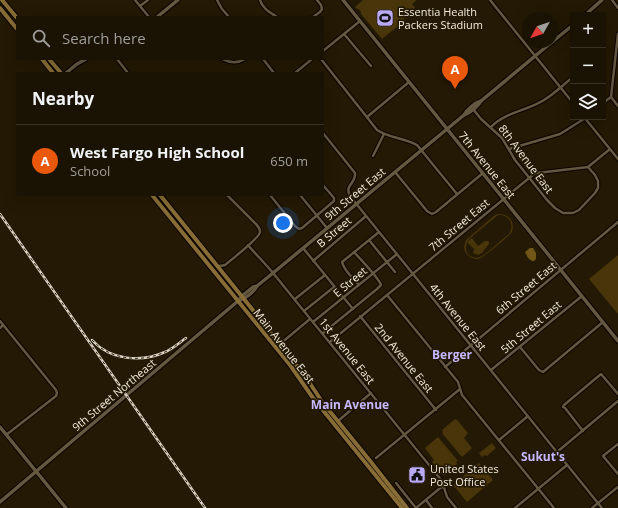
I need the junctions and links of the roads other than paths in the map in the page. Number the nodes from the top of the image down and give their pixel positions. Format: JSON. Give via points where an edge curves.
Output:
{"nodes":[{"id":1,"x":2,"y":0,"type":"edge"},
{"id":2,"x":135,"y":0,"type":"edge"},
{"id":3,"x":148,"y":0,"type":"edge"},
{"id":4,"x":178,"y":0,"type":"edge"},
{"id":5,"x":217,"y":0,"type":"edge"},
{"id":6,"x":260,"y":0,"type":"edge"},
{"id":7,"x":317,"y":0,"type":"edge"},
{"id":8,"x":343,"y":0,"type":"edge"},
{"id":9,"x":490,"y":0,"type":"edge"},
{"id":10,"x":602,"y":0,"type":"edge"},
{"id":11,"x":612,"y":0,"type":"edge"},
{"id":12,"x":140,"y":6,"type":"junction"},
{"id":13,"x":0,"y":8,"type":"edge"},
{"id":14,"x":618,"y":8,"type":"edge"},
{"id":15,"x":588,"y":12,"type":"edge"},
{"id":16,"x":148,"y":16,"type":"edge"},
{"id":17,"x":158,"y":16,"type":"edge"},
{"id":18,"x":228,"y":16,"type":"edge"},
{"id":19,"x":275,"y":16,"type":"edge"},
{"id":20,"x":314,"y":16,"type":"edge"},
{"id":21,"x":16,"y":17,"type":"edge"},
{"id":22,"x":360,"y":21,"type":"junction"},
{"id":23,"x":570,"y":27,"type":"edge"},
{"id":24,"x":16,"y":28,"type":"edge"},
{"id":25,"x":344,"y":34,"type":"junction"},
{"id":26,"x":618,"y":34,"type":"edge"},
{"id":27,"x":558,"y":37,"type":"edge"},
{"id":28,"x":545,"y":48,"type":"edge"},
{"id":29,"x":324,"y":50,"type":"edge"},
{"id":30,"x":535,"y":56,"type":"junction"},
{"id":31,"x":43,"y":60,"type":"edge"},
{"id":32,"x":51,"y":60,"type":"edge"},
{"id":33,"x":84,"y":60,"type":"edge"},
{"id":34,"x":118,"y":60,"type":"edge"},
{"id":35,"x":224,"y":60,"type":"edge"},
{"id":36,"x":243,"y":60,"type":"edge"},
{"id":37,"x":264,"y":60,"type":"edge"},
{"id":38,"x":311,"y":60,"type":"edge"},
{"id":39,"x":322,"y":60,"type":"edge"},
{"id":40,"x":371,"y":66,"type":"dead end"},
{"id":41,"x":52,"y":72,"type":"edge"},
{"id":42,"x":60,"y":72,"type":"edge"},
{"id":43,"x":67,"y":72,"type":"edge"},
{"id":44,"x":127,"y":72,"type":"edge"},
{"id":45,"x":273,"y":72,"type":"edge"},
{"id":46,"x":296,"y":72,"type":"edge"},
{"id":47,"x":570,"y":80,"type":"edge"},
{"id":48,"x":410,"y":82,"type":"junction"},
{"id":49,"x":560,"y":88,"type":"junction"},
{"id":50,"x":611,"y":97,"type":"junction"},
{"id":51,"x":570,"y":100,"type":"edge"},
{"id":52,"x":481,"y":101,"type":"junction"},
{"id":53,"x":606,"y":101,"type":"edge"},
{"id":54,"x":618,"y":106,"type":"edge"},
{"id":55,"x":473,"y":109,"type":"junction"},
{"id":56,"x":464,"y":115,"type":"junction"},
{"id":57,"x":367,"y":117,"type":"junction"},
{"id":58,"x":581,"y":120,"type":"edge"},
{"id":59,"x":587,"y":120,"type":"edge"},
{"id":60,"x":491,"y":127,"type":"junction"},
{"id":61,"x":447,"y":129,"type":"junction"},
{"id":62,"x":384,"y":134,"type":"junction"},
{"id":63,"x":324,"y":136,"type":"edge"},
{"id":64,"x":509,"y":149,"type":"junction"},
{"id":65,"x":610,"y":149,"type":"junction"},
{"id":66,"x":421,"y":150,"type":"junction"},
{"id":67,"x":373,"y":156,"type":"dead end"},
{"id":68,"x":618,"y":159,"type":"edge"},
{"id":69,"x":588,"y":167,"type":"junction"},
{"id":70,"x":395,"y":172,"type":"junction"},
{"id":71,"x":483,"y":173,"type":"junction"},
{"id":72,"x":528,"y":178,"type":"junction"},
{"id":73,"x":324,"y":186,"type":"edge"},
{"id":74,"x":457,"y":194,"type":"junction"},
{"id":75,"x":153,"y":196,"type":"edge"},
{"id":76,"x":161,"y":196,"type":"edge"},
{"id":77,"x":228,"y":196,"type":"edge"},
{"id":78,"x":271,"y":196,"type":"edge"},
{"id":79,"x":301,"y":196,"type":"edge"},
{"id":80,"x":503,"y":199,"type":"junction"},
{"id":81,"x":356,"y":203,"type":"junction"},
{"id":82,"x":317,"y":216,"type":"junction"},
{"id":83,"x":366,"y":216,"type":"junction"},
{"id":84,"x":618,"y":222,"type":"edge"},
{"id":85,"x":327,"y":228,"type":"junction"},
{"id":86,"x":379,"y":232,"type":"junction"},
{"id":87,"x":369,"y":240,"type":"junction"},
{"id":88,"x":248,"y":245,"type":"junction"},
{"id":89,"x":303,"y":248,"type":"junction"},
{"id":90,"x":354,"y":252,"type":"junction"},
{"id":91,"x":397,"y":254,"type":"junction"},
{"id":92,"x":313,"y":261,"type":"junction"},
{"id":93,"x":387,"y":262,"type":"junction"},
{"id":94,"x":217,"y":265,"type":"junction"},
{"id":95,"x":561,"y":269,"type":"junction"},
{"id":96,"x":395,"y":272,"type":"dead end"},
{"id":97,"x":273,"y":273,"type":"junction"},
{"id":98,"x":373,"y":274,"type":"junction"},
{"id":99,"x":413,"y":274,"type":"junction"},
{"id":100,"x":325,"y":275,"type":"junction"},
{"id":101,"x":359,"y":285,"type":"junction"},
{"id":102,"x":334,"y":287,"type":"junction"},
{"id":103,"x":387,"y":295,"type":"junction"},
{"id":104,"x":582,"y":296,"type":"junction"},
{"id":105,"x":243,"y":297,"type":"junction"},
{"id":106,"x":343,"y":298,"type":"junction"},
{"id":107,"x":295,"y":299,"type":"junction"},
{"id":108,"x":238,"y":301,"type":"junction"},
{"id":109,"x":353,"y":309,"type":"junction"},
{"id":110,"x":304,"y":311,"type":"junction"},
{"id":111,"x":360,"y":316,"type":"junction"},
{"id":112,"x":310,"y":319,"type":"junction"},
{"id":113,"x":0,"y":321,"type":"edge"},
{"id":114,"x":313,"y":322,"type":"junction"},
{"id":115,"x":603,"y":322,"type":"junction"},
{"id":116,"x":3,"y":325,"type":"junction"},
{"id":117,"x":259,"y":327,"type":"junction"},
{"id":118,"x":0,"y":328,"type":"edge"},
{"id":119,"x":323,"y":333,"type":"junction"},
{"id":120,"x":618,"y":341,"type":"edge"},
{"id":121,"x":330,"y":342,"type":"junction"},
{"id":122,"x":279,"y":344,"type":"junction"},
{"id":123,"x":471,"y":345,"type":"junction"},
{"id":124,"x":520,"y":347,"type":"junction"},
{"id":125,"x":445,"y":367,"type":"junction"},
{"id":126,"x":491,"y":370,"type":"junction"},
{"id":127,"x":460,"y":389,"type":"junction"},
{"id":128,"x":371,"y":393,"type":"junction"},
{"id":129,"x":618,"y":394,"type":"edge"},
{"id":130,"x":618,"y":401,"type":"edge"},
{"id":131,"x":317,"y":403,"type":"junction"},
{"id":132,"x":436,"y":410,"type":"junction"},
{"id":133,"x":528,"y":416,"type":"junction"},
{"id":134,"x":338,"y":421,"type":"junction"},
{"id":135,"x":0,"y":427,"type":"edge"},
{"id":136,"x":583,"y":431,"type":"junction"},
{"id":137,"x":6,"y":435,"type":"junction"},
{"id":138,"x":405,"y":435,"type":"junction"},
{"id":139,"x":499,"y":440,"type":"junction"},
{"id":140,"x":618,"y":444,"type":"edge"},
{"id":141,"x":557,"y":452,"type":"junction"},
{"id":142,"x":376,"y":458,"type":"dead end"},
{"id":143,"x":567,"y":465,"type":"junction"},
{"id":144,"x":36,"y":472,"type":"junction"},
{"id":145,"x":618,"y":474,"type":"edge"},
{"id":146,"x":396,"y":484,"type":"dead end"},
{"id":147,"x":618,"y":486,"type":"edge"},
{"id":148,"x":443,"y":487,"type":"junction"},
{"id":149,"x":538,"y":489,"type":"junction"},
{"id":150,"x":426,"y":500,"type":"junction"},
{"id":151,"x":0,"y":502,"type":"edge"},
{"id":152,"x":598,"y":503,"type":"junction"},
{"id":153,"x":66,"y":508,"type":"edge"},
{"id":154,"x":402,"y":508,"type":"edge"},
{"id":155,"x":407,"y":508,"type":"edge"},
{"id":156,"x":416,"y":508,"type":"edge"},
{"id":157,"x":432,"y":508,"type":"edge"},
{"id":158,"x":456,"y":508,"type":"edge"},
{"id":159,"x":515,"y":508,"type":"edge"},
{"id":160,"x":554,"y":508,"type":"edge"},
{"id":161,"x":592,"y":508,"type":"edge"},
{"id":162,"x":602,"y":508,"type":"edge"}],
"edges":[{"from":1,"to":21,"type":"main road"},
{"from":2,"to":12,"type":"street"},
{"from":3,"to":12,"type":"street"},
{"from":4,"to":17,"type":"street"},
{"from":5,"to":18,"type":"street"},
{"from":6,"to":19,"type":"street","via":[[267,11]]},
{"from":7,"to":20,"type":"street","via":[[322,8]]},
{"from":8,"to":22,"type":"street","name":"7th Avenue East"},
{"from":9,"to":30,"type":"street"},
{"from":10,"to":15,"type":"street"},
{"from":11,"to":14,"type":"street"},
{"from":12,"to":16,"type":"street"},
{"from":13,"to":24,"type":"main road"},
{"from":22,"to":25,"type":"street"},
{"from":22,"to":48,"type":"street","name":"7th Avenue East"},
{"from":23,"to":27,"type":"street","name":"9th Street East"},
{"from":25,"to":29,"type":"street"},
{"from":25,"to":40,"type":"street"},
{"from":26,"to":50,"type":"street"},
{"from":28,"to":30,"type":"street","name":"9th Street East"},
{"from":30,"to":49,"type":"street"},
{"from":30,"to":52,"type":"street","name":"9th Street East"},
{"from":31,"to":41,"type":"main road"},
{"from":32,"to":42,"type":"main road"},
{"from":33,"to":43,"type":"street"},
{"from":34,"to":44,"type":"street"},
{"from":35,"to":36,"type":"street","via":[[232,63]]},
{"from":37,"to":45,"type":"street"},
{"from":38,"to":46,"type":"street"},
{"from":39,"to":57,"type":"street"},
{"from":47,"to":49,"type":"street"},
{"from":48,"to":57,"type":"street"},
{"from":48,"to":61,"type":"street","name":"7th Avenue East"},
{"from":49,"to":51,"type":"street"},
{"from":49,"to":60,"type":"street","via":[[544,100],[502,118]]},
{"from":50,"to":53,"type":"street"},
{"from":50,"to":54,"type":"street"},
{"from":52,"to":55,"type":"street","name":"9th Street East"},
{"from":52,"to":56,"type":"street","name":"9th Street East"},
{"from":55,"to":56,"type":"street","name":"9th Street East"},
{"from":55,"to":60,"type":"street","name":"8th Avenue East"},
{"from":56,"to":61,"type":"street","name":"9th Street East"},
{"from":57,"to":62,"type":"street","via":[[377,130]]},
{"from":58,"to":64,"type":"street","via":[[560,134]]},
{"from":59,"to":65,"type":"street"},
{"from":60,"to":64,"type":"street","name":"8th Avenue East"},
{"from":61,"to":66,"type":"street","name":"9th Street East"},
{"from":61,"to":71,"type":"street","name":"7th Avenue East"},
{"from":62,"to":66,"type":"street","via":[[411,142]]},
{"from":62,"to":67,"type":"street"},
{"from":63,"to":81,"type":"street","name":"4th Avenue East","via":[[355,173],[348,192]]},
{"from":64,"to":72,"type":"street","name":"8th Avenue East"},
{"from":65,"to":68,"type":"street"},
{"from":65,"to":69,"type":"street"},
{"from":66,"to":70,"type":"street","name":"9th Street East"},
{"from":66,"to":74,"type":"street"},
{"from":69,"to":72,"type":"street","name":"7th Street East","via":[[537,173]]},
{"from":69,"to":72,"type":"street","name":"8th Avenue East","via":[[595,175],[598,188],[579,210],[573,213],[563,213],[555,208]]},
{"from":70,"to":74,"type":"street","via":[[432,214]]},
{"from":70,"to":81,"type":"street","name":"9th Street East"},
{"from":71,"to":74,"type":"street"},
{"from":71,"to":80,"type":"street","name":"7th Avenue East"},
{"from":72,"to":80,"type":"street","name":"7th Street East"},
{"from":73,"to":82,"type":"street","via":[[334,201]]},
{"from":75,"to":108,"type":"main road","name":"Main Avenue East"},
{"from":76,"to":94,"type":"main road","name":"Main Avenue East"},
{"from":77,"to":88,"type":"street","via":[[260,229],[259,235]]},
{"from":78,"to":82,"type":"street","via":[[298,228],[302,228]]},
{"from":79,"to":82,"type":"street"},
{"from":80,"to":95,"type":"street","name":"7th Avenue East"},
{"from":80,"to":99,"type":"street","name":"7th Street East"},
{"from":81,"to":83,"type":"street","name":"4th Avenue East"},
{"from":81,"to":85,"type":"street","name":"9th Street East"},
{"from":82,"to":85,"type":"street"},
{"from":83,"to":86,"type":"street","name":"4th Avenue East"},
{"from":83,"to":92,"type":"street","name":"B Street"},
{"from":84,"to":95,"type":"street","name":"6th Street East"},
{"from":85,"to":89,"type":"street","name":"9th Street East"},
{"from":86,"to":87,"type":"street"},
{"from":86,"to":91,"type":"street","name":"4th Avenue East"},
{"from":87,"to":90,"type":"street"},
{"from":87,"to":93,"type":"street"},
{"from":88,"to":94,"type":"street","via":[[223,265]]},
{"from":88,"to":97,"type":"street","name":"1st Avenue East"},
{"from":89,"to":92,"type":"street"},
{"from":89,"to":97,"type":"street","name":"9th Street East"},
{"from":90,"to":98,"type":"street"},
{"from":90,"to":101,"type":"street","via":[[342,263]]},
{"from":91,"to":93,"type":"street","name":"E Street"},
{"from":91,"to":99,"type":"street","name":"4th Avenue East"},
{"from":92,"to":100,"type":"street"},
{"from":93,"to":96,"type":"street"},
{"from":93,"to":98,"type":"street","name":"E Street"},
{"from":94,"to":105,"type":"main road","name":"Main Avenue East"},
{"from":95,"to":104,"type":"street","name":"7th Avenue East"},
{"from":95,"to":123,"type":"street","name":"6th Street East"},
{"from":97,"to":105,"type":"street","name":"9th Street East"},
{"from":97,"to":107,"type":"street","name":"1st Avenue East"},
{"from":98,"to":101,"type":"street","name":"E Street"},
{"from":98,"to":109,"type":"street","via":[[381,285]]},
{"from":99,"to":103,"type":"street","name":"7th Street East"},
{"from":99,"to":123,"type":"street","name":"4th Avenue East"},
{"from":100,"to":102,"type":"street"},
{"from":100,"to":107,"type":"street"},
{"from":101,"to":106,"type":"street","name":"E Street"},
{"from":102,"to":106,"type":"street"},
{"from":102,"to":110,"type":"street"},
{"from":103,"to":111,"type":"street","name":"7th Street East"},
{"from":103,"to":125,"type":"street"},
{"from":104,"to":115,"type":"street","name":"7th Avenue East"},
{"from":104,"to":124,"type":"street","name":"5th Street East"},
{"from":105,"to":108,"type":"street","name":"9th Street East"},
{"from":105,"to":122,"type":"main road","name":"Main Avenue East"},
{"from":106,"to":109,"type":"street"},
{"from":106,"to":114,"type":"street","name":"E Street"},
{"from":107,"to":110,"type":"street","name":"1st Avenue East"},
{"from":108,"to":117,"type":"main road","name":"Main Avenue East"},
{"from":108,"to":144,"type":"street","name":"9th Street Northeast"},
{"from":109,"to":119,"type":"street"},
{"from":110,"to":112,"type":"street","name":"1st Avenue East"},
{"from":111,"to":121,"type":"street","name":"7th Street East"},
{"from":111,"to":132,"type":"street","name":"2nd Avenue East"},
{"from":112,"to":114,"type":"street","name":"1st Avenue East"},
{"from":112,"to":122,"type":"street"},
{"from":113,"to":116,"type":"street"},
{"from":114,"to":119,"type":"street","name":"1st Avenue East"},
{"from":115,"to":120,"type":"street","name":"7th Avenue East"},
{"from":115,"to":124,"type":"street","via":[[543,372]]},
{"from":116,"to":118,"type":"street"},
{"from":116,"to":137,"type":"street","via":[[57,393]]},
{"from":117,"to":122,"type":"main road","via":[[275,344]]},
{"from":117,"to":131,"type":"main road","name":"Main Avenue East"},
{"from":119,"to":121,"type":"street","name":"1st Avenue East"},
{"from":121,"to":128,"type":"street","name":"1st Avenue East"},
{"from":122,"to":134,"type":"main road","name":"Main Avenue East"},
{"from":123,"to":125,"type":"street","name":"6th Street East"},
{"from":123,"to":126,"type":"street","name":"4th Avenue East"},
{"from":124,"to":126,"type":"street","name":"5th Street East"},
{"from":125,"to":127,"type":"street","via":[[458,382]]},
{"from":126,"to":133,"type":"street","name":"4th Avenue East"},
{"from":127,"to":132,"type":"street"},
{"from":127,"to":139,"type":"street","via":[[462,395]]},
{"from":128,"to":134,"type":"street"},
{"from":128,"to":138,"type":"street","name":"1st Avenue East"},
{"from":129,"to":136,"type":"street","via":[[601,374],[563,407]]},
{"from":130,"to":136,"type":"street"},
{"from":131,"to":134,"type":"main road","via":[[333,420]]},
{"from":131,"to":154,"type":"main road","name":"Main Avenue East"},
{"from":132,"to":138,"type":"street"},
{"from":133,"to":139,"type":"street"},
{"from":133,"to":141,"type":"street","name":"4th Avenue East"},
{"from":134,"to":155,"type":"main road","name":"Main Avenue East"},
{"from":135,"to":137,"type":"street"},
{"from":136,"to":141,"type":"street"},
{"from":137,"to":144,"type":"street"},
{"from":138,"to":142,"type":"street"},
{"from":138,"to":148,"type":"street","name":"1st Avenue East","via":[[442,481]]},
{"from":139,"to":149,"type":"street"},
{"from":140,"to":145,"type":"street","via":[[603,456]]},
{"from":141,"to":143,"type":"street","name":"4th Avenue East"},
{"from":143,"to":149,"type":"street"},
{"from":143,"to":152,"type":"street","name":"4th Avenue East"},
{"from":144,"to":151,"type":"street","name":"9th Street Northeast"},
{"from":144,"to":153,"type":"street"},
{"from":146,"to":156,"type":"street"},
{"from":147,"to":152,"type":"street"},
{"from":148,"to":150,"type":"street"},
{"from":148,"to":158,"type":"street","name":"1st Avenue East"},
{"from":149,"to":159,"type":"street"},
{"from":149,"to":160,"type":"street"},
{"from":150,"to":156,"type":"street"},
{"from":150,"to":157,"type":"street"},
{"from":152,"to":161,"type":"street"},
{"from":152,"to":162,"type":"street","name":"4th Avenue East"}]}
